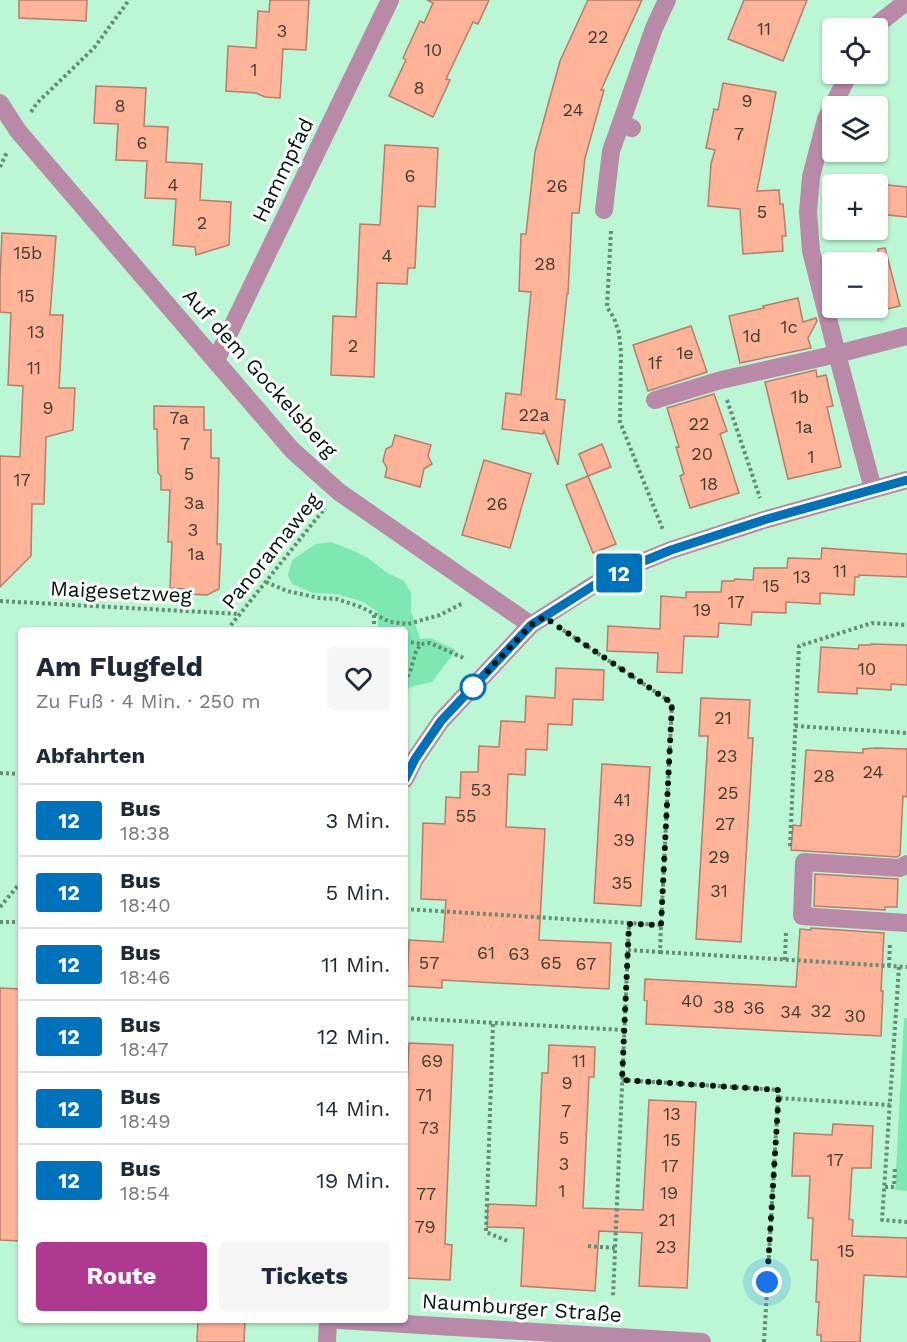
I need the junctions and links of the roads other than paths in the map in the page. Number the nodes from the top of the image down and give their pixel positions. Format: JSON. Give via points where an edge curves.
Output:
{"nodes":[{"id":1,"x":390,"y":0,"type":"edge"},
{"id":2,"x":667,"y":0,"type":"edge"},
{"id":3,"x":907,"y":1,"type":"edge"},
{"id":4,"x":886,"y":18,"type":"edge"},
{"id":5,"x":844,"y":84,"type":"edge"},
{"id":6,"x":0,"y":103,"type":"edge"},
{"id":7,"x":604,"y":210,"type":"road end"},
{"id":8,"x":907,"y":336,"type":"edge"},
{"id":9,"x":837,"y":354,"type":"junction"},
{"id":10,"x":216,"y":360,"type":"junction"},
{"id":11,"x":655,"y":400,"type":"dead end"},
{"id":12,"x":907,"y":480,"type":"edge"},
{"id":13,"x":873,"y":489,"type":"junction"},
{"id":14,"x":538,"y":621,"type":"junction"},
{"id":15,"x":408,"y":773,"type":"edge"},
{"id":16,"x":907,"y":864,"type":"edge"},
{"id":17,"x":907,"y":918,"type":"edge"},
{"id":18,"x":907,"y":923,"type":"edge"},
{"id":19,"x":328,"y":1323,"type":"edge"},
{"id":20,"x":388,"y":1323,"type":"edge"},
{"id":21,"x":327,"y":1342,"type":"edge"},
{"id":22,"x":702,"y":1342,"type":"edge"}],
"edges":[{"from":1,"to":10,"type":"street","name":"Hammpfad"},
{"from":2,"to":7,"type":"street","via":[[654,28],[626,125],[611,151]]},
{"from":3,"to":4,"type":"street"},
{"from":5,"to":9,"type":"street","via":[[826,119],[811,177],[808,212],[812,251]]},
{"from":6,"to":10,"type":"street","name":"Auf dem Gockelsberg","via":[[18,131]]},
{"from":8,"to":9,"type":"street"},
{"from":9,"to":11,"type":"street","via":[[721,380]]},
{"from":9,"to":13,"type":"street"},
{"from":10,"to":14,"type":"street","name":"Auf dem Gockelsberg","via":[[292,450],[339,492]]},
{"from":12,"to":13,"type":"street"},
{"from":13,"to":14,"type":"street","via":[[671,550],[596,584]]},
{"from":14,"to":15,"type":"street","via":[[441,721]]},
{"from":16,"to":18,"type":"street","via":[[900,868],[804,862],[801,916]]},
{"from":17,"to":18,"type":"street"},
{"from":19,"to":21,"type":"street"},
{"from":20,"to":22,"type":"street","name":"Naumburger Straße"}]}
